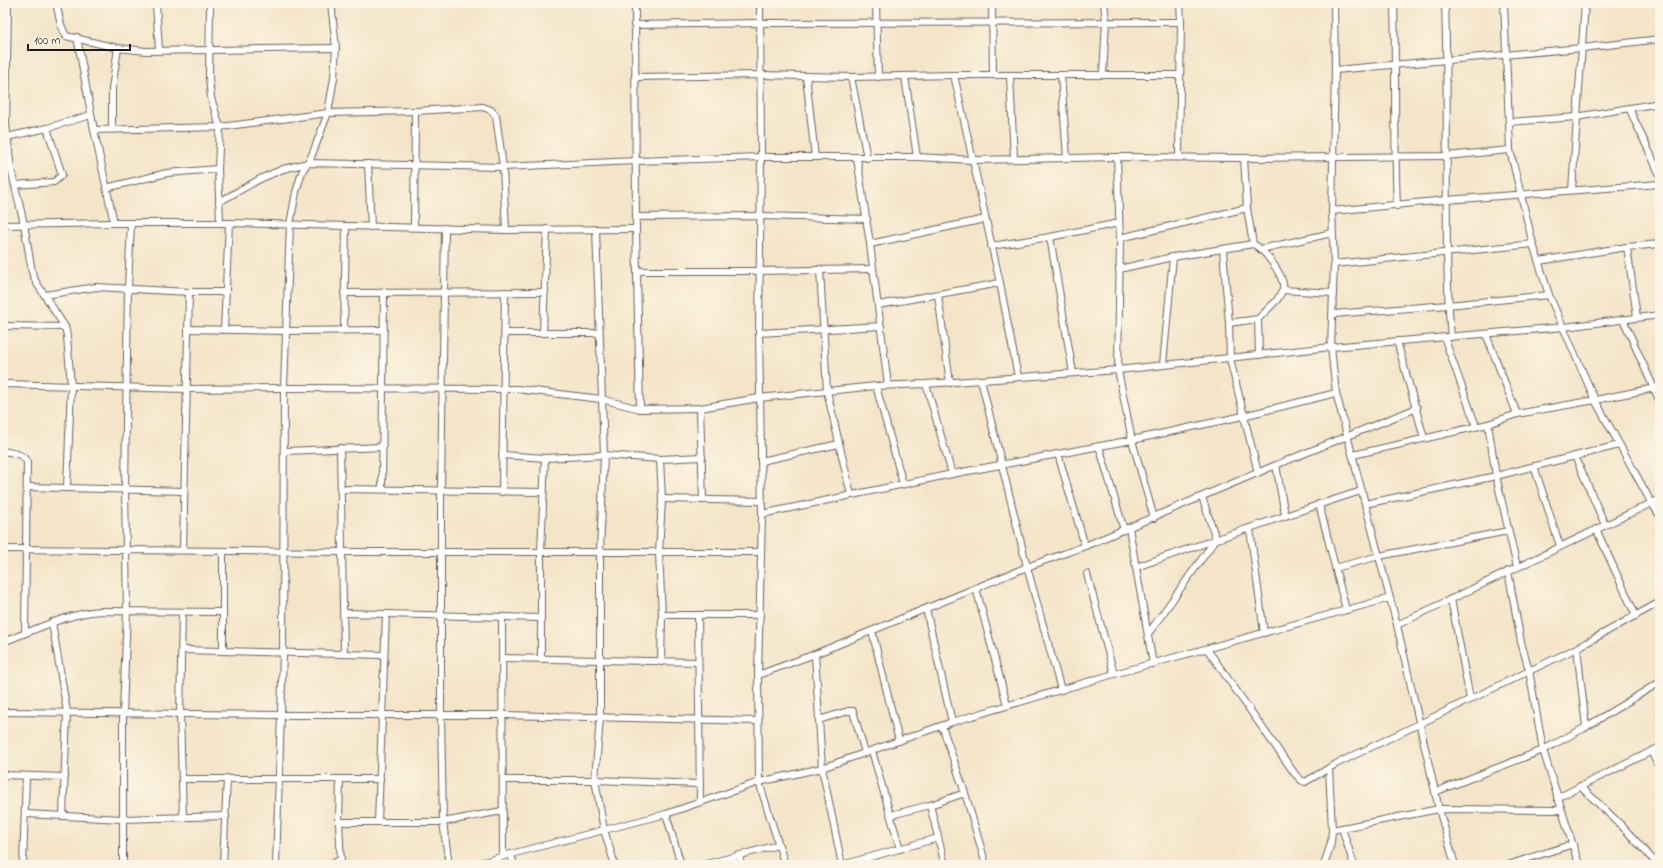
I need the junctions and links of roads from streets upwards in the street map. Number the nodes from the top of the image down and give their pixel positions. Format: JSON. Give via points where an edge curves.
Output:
{"nodes":[{"id":1,"x":8,"y":3,"type":"edge"},
{"id":2,"x":56,"y":3,"type":"edge"},
{"id":3,"x":156,"y":3,"type":"edge"},
{"id":4,"x":210,"y":3,"type":"edge"},
{"id":5,"x":331,"y":3,"type":"edge"},
{"id":6,"x":635,"y":3,"type":"edge"},
{"id":7,"x":760,"y":3,"type":"edge"},
{"id":8,"x":876,"y":3,"type":"edge"},
{"id":9,"x":992,"y":3,"type":"edge"},
{"id":10,"x":1104,"y":3,"type":"edge"},
{"id":11,"x":1180,"y":3,"type":"edge"},
{"id":12,"x":1334,"y":3,"type":"edge"},
{"id":13,"x":1394,"y":3,"type":"edge"},
{"id":14,"x":1445,"y":3,"type":"edge"},
{"id":15,"x":1504,"y":3,"type":"edge"},
{"id":16,"x":1585,"y":3,"type":"edge"},
{"id":17,"x":1106,"y":21,"type":"junction"},
{"id":18,"x":761,"y":22,"type":"junction"},
{"id":19,"x":877,"y":22,"type":"junction"},
{"id":20,"x":1181,"y":22,"type":"junction"},
{"id":21,"x":992,"y":23,"type":"junction"},
{"id":22,"x":634,"y":25,"type":"junction"},
{"id":23,"x":77,"y":37,"type":"junction"},
{"id":24,"x":1660,"y":39,"type":"edge"},
{"id":25,"x":118,"y":48,"type":"junction"},
{"id":26,"x":336,"y":48,"type":"junction"},
{"id":27,"x":1582,"y":48,"type":"junction"},
{"id":28,"x":209,"y":49,"type":"junction"},
{"id":29,"x":159,"y":50,"type":"junction"},
{"id":30,"x":1507,"y":54,"type":"junction"},
{"id":31,"x":1447,"y":60,"type":"junction"},
{"id":32,"x":1395,"y":65,"type":"junction"},
{"id":33,"x":1335,"y":70,"type":"junction"},
{"id":34,"x":761,"y":75,"type":"junction"},
{"id":35,"x":954,"y":75,"type":"junction"},
{"id":36,"x":993,"y":75,"type":"junction"},
{"id":37,"x":1060,"y":75,"type":"junction"},
{"id":38,"x":1103,"y":75,"type":"junction"},
{"id":39,"x":1180,"y":75,"type":"junction"},
{"id":40,"x":806,"y":76,"type":"junction"},
{"id":41,"x":1010,"y":76,"type":"junction"},
{"id":42,"x":635,"y":77,"type":"junction"},
{"id":43,"x":851,"y":77,"type":"junction"},
{"id":44,"x":878,"y":77,"type":"junction"},
{"id":45,"x":905,"y":77,"type":"junction"},
{"id":46,"x":1660,"y":103,"type":"edge"},
{"id":47,"x":1629,"y":108,"type":"junction"},
{"id":48,"x":415,"y":111,"type":"junction"},
{"id":49,"x":328,"y":113,"type":"junction"},
{"id":50,"x":91,"y":115,"type":"junction"},
{"id":51,"x":1576,"y":117,"type":"junction"},
{"id":52,"x":1509,"y":122,"type":"junction"},
{"id":53,"x":220,"y":127,"type":"junction"},
{"id":54,"x":47,"y":128,"type":"junction"},
{"id":55,"x":112,"y":128,"type":"junction"},
{"id":56,"x":94,"y":130,"type":"junction"},
{"id":57,"x":7,"y":137,"type":"junction"},
{"id":58,"x":1510,"y":150,"type":"junction"},
{"id":59,"x":1179,"y":156,"type":"junction"},
{"id":60,"x":1333,"y":156,"type":"junction"},
{"id":61,"x":1394,"y":156,"type":"junction"},
{"id":62,"x":1446,"y":156,"type":"junction"},
{"id":63,"x":761,"y":157,"type":"junction"},
{"id":64,"x":815,"y":157,"type":"junction"},
{"id":65,"x":917,"y":157,"type":"junction"},
{"id":66,"x":1117,"y":157,"type":"junction"},
{"id":67,"x":857,"y":158,"type":"junction"},
{"id":68,"x":867,"y":158,"type":"junction"},
{"id":69,"x":1067,"y":158,"type":"junction"},
{"id":70,"x":1244,"y":158,"type":"junction"},
{"id":71,"x":1014,"y":159,"type":"junction"},
{"id":72,"x":636,"y":160,"type":"junction"},
{"id":73,"x":974,"y":160,"type":"junction"},
{"id":74,"x":308,"y":163,"type":"junction"},
{"id":75,"x":368,"y":164,"type":"junction"},
{"id":76,"x":414,"y":165,"type":"junction"},
{"id":77,"x":504,"y":167,"type":"junction"},
{"id":78,"x":218,"y":169,"type":"junction"},
{"id":79,"x":1660,"y":174,"type":"edge"},
{"id":80,"x":1660,"y":184,"type":"edge"},
{"id":81,"x":15,"y":185,"type":"junction"},
{"id":82,"x":106,"y":188,"type":"junction"},
{"id":83,"x":1572,"y":190,"type":"junction"},
{"id":84,"x":1520,"y":195,"type":"junction"},
{"id":85,"x":1446,"y":200,"type":"junction"},
{"id":86,"x":219,"y":202,"type":"junction"},
{"id":87,"x":1397,"y":206,"type":"junction"},
{"id":88,"x":1247,"y":208,"type":"junction"},
{"id":89,"x":1332,"y":211,"type":"junction"},
{"id":90,"x":761,"y":216,"type":"junction"},
{"id":91,"x":636,"y":217,"type":"junction"},
{"id":92,"x":867,"y":219,"type":"junction"},
{"id":93,"x":985,"y":219,"type":"junction"},
{"id":94,"x":114,"y":223,"type":"junction"},
{"id":95,"x":131,"y":223,"type":"junction"},
{"id":96,"x":220,"y":223,"type":"junction"},
{"id":97,"x":1119,"y":223,"type":"junction"},
{"id":98,"x":24,"y":224,"type":"junction"},
{"id":99,"x":229,"y":224,"type":"junction"},
{"id":100,"x":290,"y":224,"type":"junction"},
{"id":101,"x":3,"y":225,"type":"edge"},
{"id":102,"x":346,"y":226,"type":"junction"},
{"id":103,"x":371,"y":227,"type":"junction"},
{"id":104,"x":414,"y":227,"type":"junction"},
{"id":105,"x":445,"y":228,"type":"junction"},
{"id":106,"x":547,"y":229,"type":"junction"},
{"id":107,"x":596,"y":229,"type":"junction"},
{"id":108,"x":636,"y":229,"type":"junction"},
{"id":109,"x":506,"y":230,"type":"junction"},
{"id":110,"x":1332,"y":232,"type":"junction"},
{"id":111,"x":1050,"y":237,"type":"junction"},
{"id":112,"x":1120,"y":238,"type":"junction"},
{"id":113,"x":870,"y":244,"type":"junction"},
{"id":114,"x":1252,"y":244,"type":"junction"},
{"id":115,"x":1533,"y":244,"type":"junction"},
{"id":116,"x":1660,"y":244,"type":"edge"},
{"id":117,"x":990,"y":246,"type":"junction"},
{"id":118,"x":1627,"y":247,"type":"junction"},
{"id":119,"x":1261,"y":249,"type":"junction"},
{"id":120,"x":1223,"y":250,"type":"junction"},
{"id":121,"x":1447,"y":252,"type":"junction"},
{"id":122,"x":1173,"y":257,"type":"junction"},
{"id":123,"x":1539,"y":261,"type":"junction"},
{"id":124,"x":1334,"y":264,"type":"junction"},
{"id":125,"x":873,"y":269,"type":"junction"},
{"id":126,"x":1119,"y":269,"type":"junction"},
{"id":127,"x":820,"y":270,"type":"junction"},
{"id":128,"x":637,"y":271,"type":"junction"},
{"id":129,"x":759,"y":271,"type":"junction"},
{"id":130,"x":1000,"y":283,"type":"junction"},
{"id":131,"x":128,"y":288,"type":"junction"},
{"id":132,"x":1283,"y":290,"type":"junction"},
{"id":133,"x":190,"y":292,"type":"junction"},
{"id":134,"x":225,"y":292,"type":"junction"},
{"id":135,"x":384,"y":292,"type":"junction"},
{"id":136,"x":445,"y":292,"type":"junction"},
{"id":137,"x":505,"y":292,"type":"junction"},
{"id":138,"x":545,"y":292,"type":"junction"},
{"id":139,"x":344,"y":293,"type":"junction"},
{"id":140,"x":1333,"y":293,"type":"junction"},
{"id":141,"x":45,"y":295,"type":"junction"},
{"id":142,"x":938,"y":295,"type":"junction"},
{"id":143,"x":1549,"y":295,"type":"junction"},
{"id":144,"x":878,"y":305,"type":"junction"},
{"id":145,"x":1448,"y":305,"type":"junction"},
{"id":146,"x":1333,"y":314,"type":"junction"},
{"id":147,"x":1660,"y":315,"type":"edge"},
{"id":148,"x":1637,"y":317,"type":"junction"},
{"id":149,"x":1258,"y":319,"type":"junction"},
{"id":150,"x":1623,"y":319,"type":"junction"},
{"id":151,"x":1229,"y":323,"type":"junction"},
{"id":152,"x":3,"y":326,"type":"edge"},
{"id":153,"x":881,"y":326,"type":"junction"},
{"id":154,"x":65,"y":327,"type":"junction"},
{"id":155,"x":1564,"y":327,"type":"junction"},
{"id":156,"x":188,"y":330,"type":"junction"},
{"id":157,"x":224,"y":330,"type":"junction"},
{"id":158,"x":344,"y":330,"type":"junction"},
{"id":159,"x":384,"y":330,"type":"junction"},
{"id":160,"x":823,"y":330,"type":"junction"},
{"id":161,"x":286,"y":331,"type":"junction"},
{"id":162,"x":543,"y":332,"type":"junction"},
{"id":163,"x":505,"y":333,"type":"junction"},
{"id":164,"x":599,"y":333,"type":"junction"},
{"id":165,"x":759,"y":333,"type":"junction"},
{"id":166,"x":1486,"y":334,"type":"junction"},
{"id":167,"x":1451,"y":337,"type":"junction"},
{"id":168,"x":1444,"y":338,"type":"junction"},
{"id":169,"x":1397,"y":341,"type":"junction"},
{"id":170,"x":1331,"y":347,"type":"junction"},
{"id":171,"x":1259,"y":354,"type":"junction"},
{"id":172,"x":1230,"y":359,"type":"junction"},
{"id":173,"x":1163,"y":364,"type":"junction"},
{"id":174,"x":1118,"y":370,"type":"junction"},
{"id":175,"x":1073,"y":373,"type":"junction"},
{"id":176,"x":1018,"y":377,"type":"junction"},
{"id":177,"x":982,"y":380,"type":"junction"},
{"id":178,"x":950,"y":383,"type":"junction"},
{"id":179,"x":3,"y":384,"type":"edge"},
{"id":180,"x":926,"y":384,"type":"junction"},
{"id":181,"x":888,"y":385,"type":"junction"},
{"id":182,"x":71,"y":386,"type":"junction"},
{"id":183,"x":876,"y":386,"type":"junction"},
{"id":184,"x":1657,"y":387,"type":"edge"},
{"id":185,"x":126,"y":388,"type":"junction"},
{"id":186,"x":284,"y":388,"type":"junction"},
{"id":187,"x":384,"y":388,"type":"junction"},
{"id":188,"x":188,"y":389,"type":"junction"},
{"id":189,"x":503,"y":389,"type":"junction"},
{"id":190,"x":442,"y":390,"type":"junction"},
{"id":191,"x":827,"y":391,"type":"junction"},
{"id":192,"x":1336,"y":393,"type":"junction"},
{"id":193,"x":759,"y":398,"type":"junction"},
{"id":194,"x":601,"y":399,"type":"junction"},
{"id":195,"x":1595,"y":400,"type":"junction"},
{"id":196,"x":1660,"y":402,"type":"edge"},
{"id":197,"x":700,"y":408,"type":"junction"},
{"id":198,"x":1417,"y":408,"type":"junction"},
{"id":199,"x":640,"y":409,"type":"junction"},
{"id":200,"x":1517,"y":414,"type":"junction"},
{"id":201,"x":1243,"y":416,"type":"junction"},
{"id":202,"x":1488,"y":424,"type":"junction"},
{"id":203,"x":1476,"y":426,"type":"junction"},
{"id":204,"x":1348,"y":436,"type":"junction"},
{"id":205,"x":1424,"y":438,"type":"junction"},
{"id":206,"x":1132,"y":440,"type":"junction"},
{"id":207,"x":839,"y":444,"type":"junction"},
{"id":208,"x":1619,"y":445,"type":"junction"},
{"id":209,"x":1099,"y":446,"type":"junction"},
{"id":210,"x":382,"y":447,"type":"junction"},
{"id":211,"x":340,"y":448,"type":"junction"},
{"id":212,"x":285,"y":451,"type":"junction"},
{"id":213,"x":3,"y":452,"type":"edge"},
{"id":214,"x":1058,"y":454,"type":"junction"},
{"id":215,"x":502,"y":455,"type":"junction"},
{"id":216,"x":604,"y":455,"type":"junction"},
{"id":217,"x":1353,"y":455,"type":"junction"},
{"id":218,"x":1575,"y":456,"type":"junction"},
{"id":219,"x":702,"y":457,"type":"junction"},
{"id":220,"x":545,"y":458,"type":"junction"},
{"id":221,"x":660,"y":459,"type":"junction"},
{"id":222,"x":761,"y":461,"type":"junction"},
{"id":223,"x":1002,"y":465,"type":"junction"},
{"id":224,"x":1276,"y":465,"type":"junction"},
{"id":225,"x":1534,"y":466,"type":"junction"},
{"id":226,"x":1258,"y":473,"type":"junction"},
{"id":227,"x":952,"y":474,"type":"junction"},
{"id":228,"x":1496,"y":476,"type":"junction"},
{"id":229,"x":903,"y":484,"type":"junction"},
{"id":230,"x":68,"y":487,"type":"junction"},
{"id":231,"x":27,"y":488,"type":"junction"},
{"id":232,"x":340,"y":488,"type":"junction"},
{"id":233,"x":382,"y":488,"type":"junction"},
{"id":234,"x":125,"y":489,"type":"junction"},
{"id":235,"x":441,"y":490,"type":"junction"},
{"id":236,"x":184,"y":491,"type":"junction"},
{"id":237,"x":1361,"y":491,"type":"junction"},
{"id":238,"x":502,"y":492,"type":"junction"},
{"id":239,"x":542,"y":492,"type":"junction"},
{"id":240,"x":851,"y":495,"type":"junction"},
{"id":241,"x":1202,"y":497,"type":"junction"},
{"id":242,"x":662,"y":499,"type":"junction"},
{"id":243,"x":1660,"y":499,"type":"edge"},
{"id":244,"x":703,"y":500,"type":"junction"},
{"id":245,"x":761,"y":501,"type":"junction"},
{"id":246,"x":1650,"y":502,"type":"junction"},
{"id":247,"x":1319,"y":504,"type":"junction"},
{"id":248,"x":1365,"y":504,"type":"junction"},
{"id":249,"x":762,"y":514,"type":"junction"},
{"id":250,"x":1285,"y":515,"type":"junction"},
{"id":251,"x":1660,"y":516,"type":"edge"},
{"id":252,"x":1154,"y":518,"type":"junction"},
{"id":253,"x":1605,"y":526,"type":"junction"},
{"id":254,"x":1127,"y":529,"type":"junction"},
{"id":255,"x":1250,"y":529,"type":"junction"},
{"id":256,"x":1596,"y":529,"type":"junction"},
{"id":257,"x":1508,"y":531,"type":"junction"},
{"id":258,"x":1216,"y":539,"type":"junction"},
{"id":259,"x":1084,"y":546,"type":"junction"},
{"id":260,"x":1560,"y":546,"type":"junction"},
{"id":261,"x":3,"y":549,"type":"edge"},
{"id":262,"x":27,"y":549,"type":"junction"},
{"id":263,"x":125,"y":550,"type":"junction"},
{"id":264,"x":183,"y":550,"type":"junction"},
{"id":265,"x":223,"y":551,"type":"junction"},
{"id":266,"x":284,"y":552,"type":"junction"},
{"id":267,"x":342,"y":552,"type":"junction"},
{"id":268,"x":442,"y":552,"type":"junction"},
{"id":269,"x":541,"y":552,"type":"junction"},
{"id":270,"x":600,"y":552,"type":"junction"},
{"id":271,"x":761,"y":552,"type":"junction"},
{"id":272,"x":659,"y":553,"type":"junction"},
{"id":273,"x":1379,"y":556,"type":"junction"},
{"id":274,"x":1027,"y":567,"type":"junction"},
{"id":275,"x":1136,"y":567,"type":"junction"},
{"id":276,"x":1517,"y":567,"type":"junction"},
{"id":277,"x":1335,"y":568,"type":"junction"},
{"id":278,"x":1508,"y":571,"type":"junction"},
{"id":279,"x":1087,"y":574,"type":"dead end"},
{"id":280,"x":976,"y":588,"type":"junction"},
{"id":281,"x":1390,"y":598,"type":"junction"},
{"id":282,"x":1451,"y":599,"type":"junction"},
{"id":283,"x":1660,"y":602,"type":"edge"},
{"id":284,"x":926,"y":609,"type":"junction"},
{"id":285,"x":1346,"y":610,"type":"junction"},
{"id":286,"x":127,"y":611,"type":"junction"},
{"id":287,"x":182,"y":612,"type":"junction"},
{"id":288,"x":222,"y":612,"type":"junction"},
{"id":289,"x":344,"y":613,"type":"junction"},
{"id":290,"x":386,"y":614,"type":"junction"},
{"id":291,"x":441,"y":615,"type":"junction"},
{"id":292,"x":662,"y":615,"type":"junction"},
{"id":293,"x":760,"y":615,"type":"junction"},
{"id":294,"x":698,"y":616,"type":"junction"},
{"id":295,"x":1636,"y":616,"type":"junction"},
{"id":296,"x":502,"y":617,"type":"junction"},
{"id":297,"x":541,"y":618,"type":"junction"},
{"id":298,"x":52,"y":622,"type":"junction"},
{"id":299,"x":1397,"y":624,"type":"junction"},
{"id":300,"x":872,"y":631,"type":"junction"},
{"id":301,"x":25,"y":633,"type":"junction"},
{"id":302,"x":1264,"y":633,"type":"junction"},
{"id":303,"x":1148,"y":634,"type":"junction"},
{"id":304,"x":3,"y":642,"type":"edge"},
{"id":305,"x":1576,"y":648,"type":"junction"},
{"id":306,"x":1207,"y":649,"type":"junction"},
{"id":307,"x":182,"y":650,"type":"junction"},
{"id":308,"x":223,"y":650,"type":"junction"},
{"id":309,"x":283,"y":653,"type":"junction"},
{"id":310,"x":344,"y":654,"type":"junction"},
{"id":311,"x":816,"y":654,"type":"junction"},
{"id":312,"x":384,"y":655,"type":"junction"},
{"id":313,"x":503,"y":658,"type":"junction"},
{"id":314,"x":541,"y":659,"type":"junction"},
{"id":315,"x":600,"y":661,"type":"junction"},
{"id":316,"x":661,"y":662,"type":"junction"},
{"id":317,"x":698,"y":662,"type":"junction"},
{"id":318,"x":1153,"y":664,"type":"junction"},
{"id":319,"x":1529,"y":670,"type":"junction"},
{"id":320,"x":1114,"y":674,"type":"junction"},
{"id":321,"x":758,"y":675,"type":"junction"},
{"id":322,"x":1660,"y":682,"type":"edge"},
{"id":323,"x":1061,"y":690,"type":"junction"},
{"id":324,"x":1470,"y":699,"type":"junction"},
{"id":325,"x":1007,"y":705,"type":"junction"},
{"id":326,"x":3,"y":712,"type":"edge"},
{"id":327,"x":67,"y":712,"type":"junction"},
{"id":328,"x":123,"y":713,"type":"junction"},
{"id":329,"x":180,"y":714,"type":"junction"},
{"id":330,"x":441,"y":714,"type":"junction"},
{"id":331,"x":281,"y":715,"type":"junction"},
{"id":332,"x":381,"y":715,"type":"junction"},
{"id":333,"x":503,"y":715,"type":"junction"},
{"id":334,"x":600,"y":718,"type":"junction"},
{"id":335,"x":699,"y":720,"type":"junction"},
{"id":336,"x":819,"y":720,"type":"junction"},
{"id":337,"x":758,"y":721,"type":"junction"},
{"id":338,"x":952,"y":722,"type":"junction"},
{"id":339,"x":1419,"y":723,"type":"junction"},
{"id":340,"x":942,"y":726,"type":"junction"},
{"id":341,"x":1586,"y":727,"type":"junction"},
{"id":342,"x":900,"y":741,"type":"junction"},
{"id":343,"x":1660,"y":747,"type":"edge"},
{"id":344,"x":1543,"y":750,"type":"junction"},
{"id":345,"x":872,"y":751,"type":"junction"},
{"id":346,"x":1651,"y":751,"type":"junction"},
{"id":347,"x":865,"y":753,"type":"junction"},
{"id":348,"x":822,"y":768,"type":"junction"},
{"id":349,"x":1330,"y":768,"type":"junction"},
{"id":350,"x":1660,"y":770,"type":"edge"},
{"id":351,"x":3,"y":775,"type":"edge"},
{"id":352,"x":26,"y":776,"type":"junction"},
{"id":353,"x":65,"y":777,"type":"junction"},
{"id":354,"x":228,"y":778,"type":"junction"},
{"id":355,"x":278,"y":778,"type":"junction"},
{"id":356,"x":182,"y":779,"type":"junction"},
{"id":357,"x":340,"y":779,"type":"junction"},
{"id":358,"x":380,"y":779,"type":"junction"},
{"id":359,"x":503,"y":780,"type":"junction"},
{"id":360,"x":596,"y":780,"type":"junction"},
{"id":361,"x":759,"y":782,"type":"junction"},
{"id":362,"x":700,"y":784,"type":"junction"},
{"id":363,"x":1580,"y":786,"type":"junction"},
{"id":364,"x":1435,"y":792,"type":"junction"},
{"id":365,"x":965,"y":793,"type":"junction"},
{"id":366,"x":1557,"y":798,"type":"junction"},
{"id":367,"x":700,"y":802,"type":"junction"},
{"id":368,"x":930,"y":805,"type":"junction"},
{"id":369,"x":1439,"y":809,"type":"junction"},
{"id":370,"x":1561,"y":810,"type":"junction"},
{"id":371,"x":502,"y":811,"type":"junction"},
{"id":372,"x":26,"y":814,"type":"junction"},
{"id":373,"x":666,"y":814,"type":"junction"},
{"id":374,"x":891,"y":815,"type":"junction"},
{"id":375,"x":63,"y":816,"type":"junction"},
{"id":376,"x":226,"y":816,"type":"junction"},
{"id":377,"x":183,"y":817,"type":"junction"},
{"id":378,"x":122,"y":819,"type":"junction"},
{"id":379,"x":339,"y":822,"type":"junction"},
{"id":380,"x":378,"y":822,"type":"junction"},
{"id":381,"x":443,"y":822,"type":"junction"},
{"id":382,"x":1342,"y":828,"type":"junction"},
{"id":383,"x":604,"y":830,"type":"junction"},
{"id":384,"x":1332,"y":830,"type":"junction"},
{"id":385,"x":938,"y":838,"type":"junction"},
{"id":386,"x":1573,"y":844,"type":"junction"},
{"id":387,"x":778,"y":845,"type":"junction"},
{"id":388,"x":900,"y":849,"type":"junction"},
{"id":389,"x":511,"y":854,"type":"junction"},
{"id":390,"x":503,"y":856,"type":"junction"},
{"id":391,"x":739,"y":856,"type":"junction"},
{"id":392,"x":341,"y":862,"type":"edge"},
{"id":393,"x":23,"y":865,"type":"edge"},
{"id":394,"x":123,"y":865,"type":"edge"},
{"id":395,"x":223,"y":865,"type":"edge"},
{"id":396,"x":276,"y":865,"type":"edge"},
{"id":397,"x":329,"y":865,"type":"edge"},
{"id":398,"x":449,"y":865,"type":"edge"},
{"id":399,"x":474,"y":865,"type":"edge"},
{"id":400,"x":514,"y":865,"type":"edge"},
{"id":401,"x":615,"y":865,"type":"edge"},
{"id":402,"x":681,"y":865,"type":"edge"},
{"id":403,"x":704,"y":865,"type":"edge"},
{"id":404,"x":741,"y":865,"type":"edge"},
{"id":405,"x":785,"y":865,"type":"edge"},
{"id":406,"x":945,"y":865,"type":"edge"},
{"id":407,"x":986,"y":865,"type":"edge"},
{"id":408,"x":1324,"y":865,"type":"edge"},
{"id":409,"x":1354,"y":865,"type":"edge"},
{"id":410,"x":1455,"y":865,"type":"edge"},
{"id":411,"x":1508,"y":865,"type":"edge"},
{"id":412,"x":1579,"y":865,"type":"edge"},
{"id":413,"x":1658,"y":865,"type":"edge"}],
"edges":[{"from":1,"to":57,"type":"street"},
{"from":2,"to":23,"type":"street","via":[[63,32],[66,36]]},
{"from":3,"to":29,"type":"street"},
{"from":4,"to":28,"type":"street"},
{"from":5,"to":26,"type":"street"},
{"from":6,"to":22,"type":"street"},
{"from":7,"to":18,"type":"street"},
{"from":8,"to":19,"type":"street"},
{"from":9,"to":21,"type":"street"},
{"from":10,"to":17,"type":"street"},
{"from":11,"to":20,"type":"street"},
{"from":12,"to":33,"type":"street"},
{"from":13,"to":32,"type":"street"},
{"from":14,"to":31,"type":"street"},
{"from":15,"to":30,"type":"street"},
{"from":16,"to":27,"type":"street"},
{"from":17,"to":20,"type":"street"},
{"from":17,"to":21,"type":"street"},
{"from":17,"to":38,"type":"street"},
{"from":18,"to":19,"type":"street"},
{"from":18,"to":22,"type":"street"},
{"from":18,"to":34,"type":"street"},
{"from":19,"to":21,"type":"street"},
{"from":19,"to":44,"type":"street"},
{"from":20,"to":39,"type":"street"},
{"from":21,"to":36,"type":"street"},
{"from":22,"to":42,"type":"street"},
{"from":23,"to":25,"type":"street"},
{"from":23,"to":50,"type":"street"},
{"from":24,"to":27,"type":"street"},
{"from":25,"to":29,"type":"street"},
{"from":25,"to":55,"type":"street","via":[[112,89]]},
{"from":26,"to":28,"type":"street"},
{"from":26,"to":49,"type":"street"},
{"from":27,"to":30,"type":"street"},
{"from":27,"to":51,"type":"street"},
{"from":28,"to":29,"type":"street"},
{"from":28,"to":53,"type":"street","via":[[208,77]]},
{"from":30,"to":31,"type":"street"},
{"from":30,"to":52,"type":"street"},
{"from":31,"to":32,"type":"street"},
{"from":31,"to":62,"type":"street"},
{"from":32,"to":33,"type":"street"},
{"from":32,"to":61,"type":"street"},
{"from":33,"to":60,"type":"street"},
{"from":34,"to":40,"type":"street"},
{"from":34,"to":42,"type":"street"},
{"from":34,"to":63,"type":"street"},
{"from":35,"to":36,"type":"street"},
{"from":35,"to":45,"type":"street"},
{"from":35,"to":73,"type":"street"},
{"from":36,"to":41,"type":"street"},
{"from":37,"to":38,"type":"street"},
{"from":37,"to":41,"type":"street"},
{"from":37,"to":69,"type":"street"},
{"from":38,"to":39,"type":"street"},
{"from":39,"to":59,"type":"street"},
{"from":40,"to":43,"type":"street"},
{"from":40,"to":64,"type":"street"},
{"from":41,"to":71,"type":"street"},
{"from":42,"to":72,"type":"street"},
{"from":43,"to":44,"type":"street"},
{"from":43,"to":68,"type":"street"},
{"from":44,"to":45,"type":"street"},
{"from":45,"to":65,"type":"street"},
{"from":46,"to":47,"type":"street"},
{"from":47,"to":51,"type":"street"},
{"from":47,"to":79,"type":"street"},
{"from":48,"to":49,"type":"street"},
{"from":48,"to":76,"type":"street"},
{"from":48,"to":77,"type":"street","via":[[483,107],[491,110],[496,116]]},
{"from":49,"to":53,"type":"street"},
{"from":49,"to":74,"type":"street"},
{"from":50,"to":54,"type":"street"},
{"from":50,"to":56,"type":"street"},
{"from":51,"to":52,"type":"street"},
{"from":51,"to":83,"type":"street"},
{"from":52,"to":58,"type":"street"},
{"from":53,"to":55,"type":"street"},
{"from":53,"to":78,"type":"street"},
{"from":54,"to":57,"type":"street"},
{"from":54,"to":81,"type":"street","via":[[62,175],[60,179],[54,182]]},
{"from":55,"to":56,"type":"street"},
{"from":56,"to":82,"type":"street"},
{"from":57,"to":81,"type":"street"},
{"from":58,"to":62,"type":"street"},
{"from":58,"to":84,"type":"street"},
{"from":59,"to":66,"type":"street"},
{"from":59,"to":70,"type":"street"},
{"from":60,"to":61,"type":"street"},
{"from":60,"to":70,"type":"street"},
{"from":60,"to":89,"type":"street"},
{"from":61,"to":62,"type":"street"},
{"from":61,"to":87,"type":"street"},
{"from":62,"to":85,"type":"street"},
{"from":63,"to":64,"type":"street"},
{"from":63,"to":72,"type":"street"},
{"from":63,"to":90,"type":"street"},
{"from":64,"to":67,"type":"street"},
{"from":65,"to":68,"type":"street"},
{"from":65,"to":73,"type":"street"},
{"from":66,"to":69,"type":"street"},
{"from":66,"to":97,"type":"street"},
{"from":67,"to":68,"type":"street"},
{"from":67,"to":92,"type":"street"},
{"from":69,"to":71,"type":"street"},
{"from":70,"to":88,"type":"street"},
{"from":71,"to":73,"type":"street"},
{"from":72,"to":77,"type":"street"},
{"from":72,"to":91,"type":"street"},
{"from":73,"to":93,"type":"street"},
{"from":74,"to":75,"type":"street"},
{"from":74,"to":86,"type":"street","via":[[283,169],[260,179]]},
{"from":74,"to":100,"type":"street","via":[[302,172],[296,192]]},
{"from":75,"to":76,"type":"street"},
{"from":75,"to":103,"type":"street"},
{"from":76,"to":77,"type":"street"},
{"from":76,"to":104,"type":"street"},
{"from":77,"to":109,"type":"street"},
{"from":78,"to":82,"type":"street","via":[[167,173]]},
{"from":78,"to":86,"type":"street"},
{"from":80,"to":83,"type":"street"},
{"from":81,"to":98,"type":"street"},
{"from":82,"to":94,"type":"street"},
{"from":83,"to":84,"type":"street"},
{"from":84,"to":85,"type":"street"},
{"from":84,"to":115,"type":"street"},
{"from":85,"to":87,"type":"street"},
{"from":85,"to":121,"type":"street"},
{"from":86,"to":96,"type":"street"},
{"from":87,"to":89,"type":"street"},
{"from":88,"to":112,"type":"street"},
{"from":88,"to":114,"type":"street"},
{"from":89,"to":110,"type":"street"},
{"from":90,"to":91,"type":"street"},
{"from":90,"to":92,"type":"street"},
{"from":90,"to":129,"type":"street"},
{"from":91,"to":108,"type":"street"},
{"from":92,"to":113,"type":"street"},
{"from":93,"to":113,"type":"street"},
{"from":93,"to":117,"type":"street"},
{"from":94,"to":95,"type":"street"},
{"from":94,"to":98,"type":"street"},
{"from":95,"to":96,"type":"street"},
{"from":95,"to":131,"type":"street"},
{"from":96,"to":99,"type":"street"},
{"from":97,"to":111,"type":"street"},
{"from":97,"to":112,"type":"street"},
{"from":98,"to":101,"type":"street"},
{"from":98,"to":141,"type":"street","via":[[32,272]]},
{"from":99,"to":100,"type":"street"},
{"from":99,"to":134,"type":"street"},
{"from":100,"to":102,"type":"street"},
{"from":100,"to":161,"type":"street"},
{"from":102,"to":103,"type":"street"},
{"from":102,"to":139,"type":"street"},
{"from":103,"to":104,"type":"street"},
{"from":104,"to":105,"type":"street"},
{"from":105,"to":109,"type":"street"},
{"from":105,"to":136,"type":"street"},
{"from":106,"to":107,"type":"street"},
{"from":106,"to":109,"type":"street"},
{"from":106,"to":138,"type":"street"},
{"from":107,"to":108,"type":"street"},
{"from":107,"to":164,"type":"street"},
{"from":108,"to":128,"type":"street"},
{"from":110,"to":119,"type":"street"},
{"from":110,"to":124,"type":"street"},
{"from":111,"to":117,"type":"street"},
{"from":111,"to":175,"type":"street"},
{"from":112,"to":126,"type":"street"},
{"from":113,"to":125,"type":"street"},
{"from":114,"to":119,"type":"street"},
{"from":114,"to":120,"type":"street"},
{"from":115,"to":121,"type":"street"},
{"from":115,"to":123,"type":"street"},
{"from":116,"to":118,"type":"street"},
{"from":117,"to":130,"type":"street"},
{"from":118,"to":123,"type":"street"},
{"from":118,"to":148,"type":"street"},
{"from":119,"to":132,"type":"street","via":[[1282,280]]},
{"from":120,"to":122,"type":"street"},
{"from":120,"to":151,"type":"street"},
{"from":121,"to":124,"type":"street"},
{"from":121,"to":145,"type":"street"},
{"from":122,"to":126,"type":"street"},
{"from":122,"to":173,"type":"street"},
{"from":123,"to":143,"type":"street"},
{"from":124,"to":140,"type":"street"},
{"from":125,"to":127,"type":"street"},
{"from":125,"to":144,"type":"street"},
{"from":126,"to":174,"type":"street"},
{"from":127,"to":129,"type":"street"},
{"from":127,"to":160,"type":"street"},
{"from":128,"to":129,"type":"street"},
{"from":128,"to":199,"type":"street"},
{"from":129,"to":165,"type":"street"},
{"from":130,"to":142,"type":"street"},
{"from":130,"to":176,"type":"street"},
{"from":131,"to":133,"type":"street"},
{"from":131,"to":141,"type":"street","via":[[96,287]]},
{"from":131,"to":185,"type":"street"},
{"from":132,"to":140,"type":"street"},
{"from":132,"to":149,"type":"street"},
{"from":133,"to":134,"type":"street"},
{"from":133,"to":156,"type":"street"},
{"from":134,"to":157,"type":"street"},
{"from":135,"to":136,"type":"street"},
{"from":135,"to":139,"type":"street"},
{"from":135,"to":159,"type":"street"},
{"from":136,"to":137,"type":"street"},
{"from":136,"to":190,"type":"street"},
{"from":137,"to":138,"type":"street"},
{"from":137,"to":163,"type":"street"},
{"from":138,"to":162,"type":"street"},
{"from":139,"to":158,"type":"street"},
{"from":140,"to":146,"type":"street"},
{"from":141,"to":154,"type":"street"},
{"from":142,"to":144,"type":"street"},
{"from":142,"to":178,"type":"street"},
{"from":143,"to":145,"type":"street"},
{"from":143,"to":155,"type":"street"},
{"from":144,"to":153,"type":"street"},
{"from":145,"to":146,"type":"street"},
{"from":145,"to":167,"type":"street"},
{"from":146,"to":170,"type":"street"},
{"from":147,"to":148,"type":"street"},
{"from":148,"to":150,"type":"street"},
{"from":149,"to":151,"type":"street"},
{"from":149,"to":171,"type":"street"},
{"from":150,"to":155,"type":"street"},
{"from":150,"to":184,"type":"street"},
{"from":151,"to":172,"type":"street"},
{"from":152,"to":154,"type":"street"},
{"from":153,"to":160,"type":"street"},
{"from":153,"to":181,"type":"street"},
{"from":154,"to":182,"type":"street"},
{"from":155,"to":166,"type":"street"},
{"from":155,"to":195,"type":"street"},
{"from":156,"to":157,"type":"street"},
{"from":156,"to":188,"type":"street"},
{"from":157,"to":161,"type":"street"},
{"from":158,"to":159,"type":"street"},
{"from":158,"to":161,"type":"street"},
{"from":159,"to":187,"type":"street"},
{"from":160,"to":165,"type":"street"},
{"from":160,"to":191,"type":"street"},
{"from":161,"to":186,"type":"street"},
{"from":162,"to":163,"type":"street"},
{"from":162,"to":164,"type":"street"},
{"from":163,"to":189,"type":"street"},
{"from":164,"to":194,"type":"street"},
{"from":165,"to":193,"type":"street"},
{"from":166,"to":167,"type":"street"},
{"from":166,"to":200,"type":"street"},
{"from":167,"to":168,"type":"street"},
{"from":168,"to":169,"type":"street"},
{"from":168,"to":203,"type":"street"},
{"from":169,"to":170,"type":"street"},
{"from":169,"to":198,"type":"street"},
{"from":170,"to":171,"type":"street"},
{"from":170,"to":192,"type":"street"},
{"from":171,"to":172,"type":"street"},
{"from":172,"to":173,"type":"street"},
{"from":172,"to":201,"type":"street"},
{"from":173,"to":174,"type":"street"},
{"from":174,"to":175,"type":"street"},
{"from":174,"to":206,"type":"street"},
{"from":175,"to":176,"type":"street"},
{"from":176,"to":177,"type":"street"},
{"from":177,"to":178,"type":"street"},
{"from":177,"to":223,"type":"street"},
{"from":178,"to":180,"type":"street"},
{"from":179,"to":182,"type":"street"},
{"from":180,"to":181,"type":"street"},
{"from":180,"to":227,"type":"street"},
{"from":181,"to":183,"type":"street"},
{"from":182,"to":185,"type":"street"},
{"from":182,"to":230,"type":"street"},
{"from":183,"to":191,"type":"street"},
{"from":183,"to":229,"type":"street"},
{"from":184,"to":195,"type":"street"},
{"from":184,"to":196,"type":"street"},
{"from":185,"to":188,"type":"street"},
{"from":185,"to":234,"type":"street"},
{"from":186,"to":187,"type":"street"},
{"from":186,"to":188,"type":"street"},
{"from":186,"to":212,"type":"street"},
{"from":187,"to":190,"type":"street"},
{"from":187,"to":210,"type":"street"},
{"from":188,"to":236,"type":"street"},
{"from":189,"to":190,"type":"street"},
{"from":189,"to":194,"type":"street"},
{"from":189,"to":215,"type":"street"},
{"from":190,"to":235,"type":"street"},
{"from":191,"to":193,"type":"street"},
{"from":191,"to":207,"type":"street"},
{"from":192,"to":201,"type":"street"},
{"from":192,"to":204,"type":"street"},
{"from":193,"to":197,"type":"street"},
{"from":193,"to":222,"type":"street"},
{"from":194,"to":199,"type":"street"},
{"from":194,"to":216,"type":"street"},
{"from":195,"to":200,"type":"street"},
{"from":195,"to":208,"type":"street"},
{"from":197,"to":199,"type":"street"},
{"from":197,"to":219,"type":"street"},
{"from":198,"to":204,"type":"street"},
{"from":198,"to":205,"type":"street"},
{"from":200,"to":202,"type":"street"},
{"from":201,"to":206,"type":"street"},
{"from":201,"to":226,"type":"street"},
{"from":202,"to":203,"type":"street"},
{"from":202,"to":228,"type":"street"},
{"from":203,"to":205,"type":"street"},
{"from":204,"to":217,"type":"street"},
{"from":204,"to":224,"type":"street"},
{"from":205,"to":217,"type":"street"},
{"from":206,"to":209,"type":"street"},
{"from":206,"to":252,"type":"street"},
{"from":207,"to":222,"type":"street"},
{"from":207,"to":240,"type":"street"},
{"from":208,"to":218,"type":"street"},
{"from":208,"to":246,"type":"street"},
{"from":209,"to":214,"type":"street"},
{"from":209,"to":254,"type":"street"},
{"from":210,"to":211,"type":"street"},
{"from":210,"to":233,"type":"street"},
{"from":211,"to":212,"type":"street"},
{"from":211,"to":232,"type":"street"},
{"from":212,"to":266,"type":"street"},
{"from":213,"to":231,"type":"street","via":[[24,457],[27,462]]},
{"from":214,"to":223,"type":"street"},
{"from":214,"to":259,"type":"street"},
{"from":215,"to":220,"type":"street"},
{"from":215,"to":238,"type":"street"},
{"from":216,"to":220,"type":"street"},
{"from":216,"to":221,"type":"street"},
{"from":216,"to":270,"type":"street"},
{"from":217,"to":237,"type":"street"},
{"from":218,"to":225,"type":"street"},
{"from":218,"to":253,"type":"street"},
{"from":219,"to":221,"type":"street"},
{"from":219,"to":244,"type":"street"},
{"from":220,"to":239,"type":"street"},
{"from":221,"to":242,"type":"street"},
{"from":222,"to":245,"type":"street"},
{"from":223,"to":227,"type":"street"},
{"from":223,"to":274,"type":"street"},
{"from":224,"to":226,"type":"street"},
{"from":224,"to":250,"type":"street"},
{"from":225,"to":228,"type":"street"},
{"from":225,"to":260,"type":"street"},
{"from":226,"to":241,"type":"street"},
{"from":227,"to":229,"type":"street"},
{"from":228,"to":248,"type":"street"},
{"from":228,"to":257,"type":"street"},
{"from":229,"to":240,"type":"street"},
{"from":230,"to":231,"type":"street"},
{"from":230,"to":234,"type":"street"},
{"from":231,"to":262,"type":"street"},
{"from":232,"to":233,"type":"street"},
{"from":232,"to":267,"type":"street"},
{"from":233,"to":235,"type":"street"},
{"from":234,"to":236,"type":"street"},
{"from":234,"to":263,"type":"street"},
{"from":235,"to":238,"type":"street"},
{"from":235,"to":268,"type":"street"},
{"from":236,"to":264,"type":"street"},
{"from":237,"to":247,"type":"street"},
{"from":237,"to":248,"type":"street"},
{"from":238,"to":239,"type":"street"},
{"from":239,"to":269,"type":"street"},
{"from":240,"to":249,"type":"street"},
{"from":241,"to":252,"type":"street"},
{"from":241,"to":258,"type":"street"},
{"from":242,"to":244,"type":"street"},
{"from":242,"to":272,"type":"street"},
{"from":243,"to":246,"type":"street"},
{"from":244,"to":245,"type":"street"},
{"from":245,"to":249,"type":"street"},
{"from":246,"to":251,"type":"street"},
{"from":246,"to":253,"type":"street"},
{"from":247,"to":250,"type":"street"},
{"from":247,"to":277,"type":"street"},
{"from":248,"to":273,"type":"street"},
{"from":249,"to":271,"type":"street"},
{"from":250,"to":255,"type":"street"},
{"from":252,"to":254,"type":"street"},
{"from":253,"to":256,"type":"street"},
{"from":254,"to":259,"type":"street"},
{"from":254,"to":275,"type":"street"},
{"from":255,"to":258,"type":"street"},
{"from":255,"to":302,"type":"street"},
{"from":256,"to":260,"type":"street"},
{"from":256,"to":295,"type":"street"},
{"from":257,"to":273,"type":"street"},
{"from":257,"to":276,"type":"street"},
{"from":258,"to":275,"type":"street"},
{"from":258,"to":303,"type":"street"},
{"from":259,"to":274,"type":"street"},
{"from":260,"to":276,"type":"street"},
{"from":261,"to":262,"type":"street"},
{"from":262,"to":263,"type":"street"},
{"from":262,"to":301,"type":"street"},
{"from":263,"to":264,"type":"street"},
{"from":263,"to":286,"type":"street"},
{"from":264,"to":265,"type":"street"},
{"from":265,"to":266,"type":"street"},
{"from":265,"to":288,"type":"street"},
{"from":266,"to":267,"type":"street"},
{"from":266,"to":309,"type":"street"},
{"from":267,"to":268,"type":"street"},
{"from":267,"to":289,"type":"street"},
{"from":268,"to":269,"type":"street"},
{"from":268,"to":291,"type":"street"},
{"from":269,"to":270,"type":"street"},
{"from":269,"to":297,"type":"street"},
{"from":270,"to":272,"type":"street"},
{"from":270,"to":315,"type":"street"},
{"from":271,"to":272,"type":"street"},
{"from":271,"to":293,"type":"street"},
{"from":272,"to":292,"type":"street"},
{"from":273,"to":277,"type":"street"},
{"from":273,"to":281,"type":"street"},
{"from":274,"to":280,"type":"street"},
{"from":274,"to":323,"type":"street"},
{"from":275,"to":303,"type":"street"},
{"from":276,"to":278,"type":"street"},
{"from":277,"to":285,"type":"street"},
{"from":278,"to":282,"type":"street"},
{"from":278,"to":319,"type":"street","via":[[1521,642]]},
{"from":279,"to":320,"type":"street"},
{"from":280,"to":284,"type":"street"},
{"from":280,"to":325,"type":"street"},
{"from":281,"to":285,"type":"street"},
{"from":281,"to":299,"type":"street"},
{"from":282,"to":299,"type":"street"},
{"from":282,"to":324,"type":"street"},
{"from":283,"to":295,"type":"street"},
{"from":284,"to":300,"type":"street"},
{"from":284,"to":338,"type":"street"},
{"from":285,"to":302,"type":"street"},
{"from":286,"to":287,"type":"street"},
{"from":286,"to":298,"type":"street","via":[[88,612]]},
{"from":286,"to":328,"type":"street"},
{"from":287,"to":288,"type":"street"},
{"from":287,"to":307,"type":"street"},
{"from":288,"to":308,"type":"street"},
{"from":289,"to":290,"type":"street"},
{"from":289,"to":310,"type":"street"},
{"from":290,"to":291,"type":"street"},
{"from":290,"to":312,"type":"street"},
{"from":291,"to":296,"type":"street"},
{"from":291,"to":330,"type":"street"},
{"from":292,"to":294,"type":"street"},
{"from":292,"to":316,"type":"street"},
{"from":293,"to":294,"type":"street"},
{"from":293,"to":321,"type":"street"},
{"from":294,"to":317,"type":"street"},
{"from":295,"to":305,"type":"street"},
{"from":296,"to":297,"type":"street"},
{"from":296,"to":313,"type":"street"},
{"from":297,"to":314,"type":"street"},
{"from":298,"to":301,"type":"street"},
{"from":298,"to":327,"type":"street"},
{"from":299,"to":339,"type":"street"},
{"from":300,"to":311,"type":"street"},
{"from":300,"to":342,"type":"street"},
{"from":301,"to":304,"type":"street"},
{"from":302,"to":306,"type":"street"},
{"from":303,"to":318,"type":"street"},
{"from":305,"to":319,"type":"street"},
{"from":305,"to":341,"type":"street"},
{"from":306,"to":318,"type":"street"},
{"from":306,"to":349,"type":"street","via":[[1301,780],[1309,781]]},
{"from":307,"to":308,"type":"street"},
{"from":307,"to":329,"type":"street"},
{"from":308,"to":309,"type":"street"},
{"from":309,"to":310,"type":"street"},
{"from":309,"to":331,"type":"street"},
{"from":310,"to":312,"type":"street"},
{"from":311,"to":321,"type":"street"},
{"from":311,"to":336,"type":"street"},
{"from":312,"to":332,"type":"street"},
{"from":313,"to":314,"type":"street"},
{"from":313,"to":333,"type":"street"},
{"from":314,"to":315,"type":"street"},
{"from":315,"to":316,"type":"street"},
{"from":315,"to":334,"type":"street"},
{"from":316,"to":317,"type":"street"},
{"from":317,"to":335,"type":"street"},
{"from":318,"to":320,"type":"street"},
{"from":319,"to":324,"type":"street"},
{"from":319,"to":344,"type":"street"},
{"from":320,"to":323,"type":"street"},
{"from":321,"to":337,"type":"street"},
{"from":322,"to":341,"type":"street"},
{"from":323,"to":325,"type":"street"},
{"from":324,"to":339,"type":"street"},
{"from":325,"to":338,"type":"street"},
{"from":326,"to":327,"type":"street"},
{"from":327,"to":328,"type":"street"},
{"from":327,"to":353,"type":"street"},
{"from":328,"to":329,"type":"street"},
{"from":328,"to":378,"type":"street"},
{"from":329,"to":331,"type":"street"},
{"from":329,"to":356,"type":"street"},
{"from":330,"to":332,"type":"street"},
{"from":330,"to":333,"type":"street"},
{"from":330,"to":381,"type":"street"},
{"from":331,"to":332,"type":"street"},
{"from":331,"to":355,"type":"street"},
{"from":332,"to":358,"type":"street"},
{"from":333,"to":334,"type":"street"},
{"from":333,"to":359,"type":"street"},
{"from":334,"to":335,"type":"street"},
{"from":334,"to":360,"type":"street"},
{"from":335,"to":337,"type":"street"},
{"from":335,"to":362,"type":"street"},
{"from":336,"to":347,"type":"street","via":[[854,711]]},
{"from":336,"to":348,"type":"street"},
{"from":337,"to":361,"type":"street"},
{"from":338,"to":340,"type":"street"},
{"from":339,"to":349,"type":"street"},
{"from":339,"to":364,"type":"street"},
{"from":340,"to":342,"type":"street"},
{"from":340,"to":365,"type":"street"},
{"from":341,"to":344,"type":"street"},
{"from":342,"to":345,"type":"street"},
{"from":343,"to":346,"type":"street"},
{"from":344,"to":364,"type":"street"},
{"from":344,"to":366,"type":"street"},
{"from":345,"to":347,"type":"street"},
{"from":345,"to":374,"type":"street"},
{"from":346,"to":350,"type":"street"},
{"from":346,"to":363,"type":"street"},
{"from":347,"to":348,"type":"street"},
{"from":348,"to":361,"type":"street"},
{"from":348,"to":388,"type":"street","via":[[842,865]]},
{"from":349,"to":384,"type":"street"},
{"from":351,"to":352,"type":"street"},
{"from":352,"to":353,"type":"street"},
{"from":352,"to":372,"type":"street"},
{"from":353,"to":375,"type":"street"},
{"from":354,"to":355,"type":"street"},
{"from":354,"to":356,"type":"street"},
{"from":354,"to":376,"type":"street"},
{"from":355,"to":357,"type":"street"},
{"from":355,"to":396,"type":"street"},
{"from":356,"to":377,"type":"street"},
{"from":357,"to":358,"type":"street"},
{"from":357,"to":379,"type":"street"},
{"from":358,"to":380,"type":"street"},
{"from":359,"to":360,"type":"street"},
{"from":359,"to":371,"type":"street"},
{"from":360,"to":362,"type":"street"},
{"from":360,"to":383,"type":"street"},
{"from":361,"to":367,"type":"street"},
{"from":361,"to":387,"type":"street"},
{"from":362,"to":367,"type":"street"},
{"from":363,"to":366,"type":"street"},
{"from":363,"to":413,"type":"street"},
{"from":364,"to":369,"type":"street"},
{"from":365,"to":368,"type":"street"},
{"from":365,"to":407,"type":"street"},
{"from":366,"to":370,"type":"street"},
{"from":367,"to":373,"type":"street"},
{"from":368,"to":374,"type":"street"},
{"from":368,"to":385,"type":"street"},
{"from":369,"to":370,"type":"street"},
{"from":369,"to":382,"type":"street"},
{"from":369,"to":410,"type":"street"},
{"from":370,"to":386,"type":"street"},
{"from":371,"to":381,"type":"street"},
{"from":371,"to":390,"type":"street"},
{"from":372,"to":375,"type":"street"},
{"from":372,"to":393,"type":"street"},
{"from":373,"to":383,"type":"street"},
{"from":373,"to":402,"type":"street"},
{"from":374,"to":388,"type":"street"},
{"from":375,"to":378,"type":"street"},
{"from":376,"to":377,"type":"street"},
{"from":376,"to":395,"type":"street"},
{"from":377,"to":378,"type":"street"},
{"from":378,"to":394,"type":"street"},
{"from":379,"to":380,"type":"street"},
{"from":379,"to":392,"type":"street"},
{"from":380,"to":381,"type":"street"},
{"from":381,"to":398,"type":"street"},
{"from":382,"to":384,"type":"street"},
{"from":382,"to":409,"type":"street"},
{"from":383,"to":389,"type":"street"},
{"from":383,"to":401,"type":"street"},
{"from":384,"to":408,"type":"street"},
{"from":385,"to":388,"type":"street"},
{"from":385,"to":406,"type":"street"},
{"from":386,"to":411,"type":"street"},
{"from":386,"to":412,"type":"street"},
{"from":387,"to":391,"type":"street"},
{"from":387,"to":405,"type":"street"},
{"from":389,"to":390,"type":"street"},
{"from":389,"to":400,"type":"street"},
{"from":390,"to":399,"type":"street"},
{"from":391,"to":403,"type":"street"},
{"from":391,"to":404,"type":"street"},
{"from":392,"to":397,"type":"street"}]}
